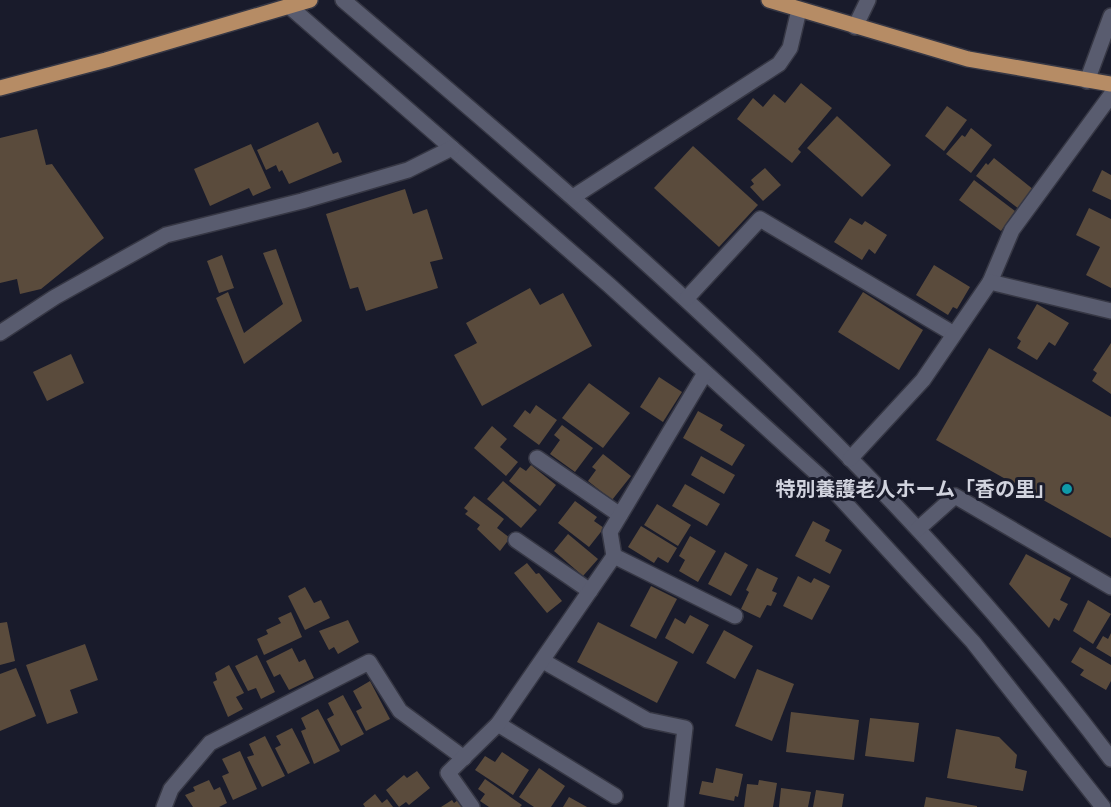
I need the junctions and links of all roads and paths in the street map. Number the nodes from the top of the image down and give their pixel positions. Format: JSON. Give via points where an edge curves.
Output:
{"nodes":[{"id":1,"x":310,"y":0,"type":"edge"},
{"id":2,"x":343,"y":0,"type":"edge"},
{"id":3,"x":769,"y":0,"type":"edge"},
{"id":4,"x":868,"y":0,"type":"edge"},
{"id":5,"x":286,"y":3,"type":"edge"},
{"id":6,"x":799,"y":10,"type":"junction"},
{"id":7,"x":1111,"y":16,"type":"edge"},
{"id":8,"x":855,"y":27,"type":"junction"},
{"id":9,"x":1087,"y":81,"type":"junction"},
{"id":10,"x":1111,"y":84,"type":"edge"},
{"id":11,"x":0,"y":88,"type":"edge"},
{"id":12,"x":1111,"y":95,"type":"edge"},
{"id":13,"x":452,"y":148,"type":"junction"},
{"id":14,"x":573,"y":197,"type":"junction"},
{"id":15,"x":990,"y":282,"type":"junction"},
{"id":16,"x":687,"y":298,"type":"junction"},
{"id":17,"x":1111,"y":311,"type":"edge"},
{"id":18,"x":0,"y":333,"type":"edge"},
{"id":19,"x":954,"y":334,"type":"junction"},
{"id":20,"x":705,"y":373,"type":"junction"},
{"id":21,"x":537,"y":458,"type":"dead end"},
{"id":22,"x":850,"y":459,"type":"junction"},
{"id":23,"x":620,"y":516,"type":"junction"},
{"id":24,"x":918,"y":529,"type":"junction"},
{"id":25,"x":516,"y":540,"type":"dead end"},
{"id":26,"x":614,"y":556,"type":"junction"},
{"id":27,"x":1111,"y":587,"type":"edge"},
{"id":28,"x":590,"y":591,"type":"junction"},
{"id":29,"x":735,"y":616,"type":"dead end"},
{"id":30,"x":543,"y":661,"type":"junction"},
{"id":31,"x":498,"y":724,"type":"junction"},
{"id":32,"x":464,"y":758,"type":"junction"},
{"id":33,"x":1111,"y":759,"type":"edge"},
{"id":34,"x":615,"y":796,"type":"dead end"},
{"id":35,"x":164,"y":807,"type":"edge"},
{"id":36,"x":472,"y":807,"type":"edge"},
{"id":37,"x":676,"y":807,"type":"edge"},
{"id":38,"x":1103,"y":807,"type":"edge"}],
"edges":[{"from":1,"to":5,"type":"main road"},
{"from":2,"to":14,"type":"street"},
{"from":3,"to":6,"type":"main road"},
{"from":4,"to":8,"type":"street"},
{"from":5,"to":11,"type":"main road","via":[[106,60]]},
{"from":5,"to":13,"type":"street"},
{"from":6,"to":8,"type":"main road"},
{"from":6,"to":14,"type":"street","via":[[790,48],[779,64]]},
{"from":7,"to":9,"type":"street"},
{"from":8,"to":9,"type":"main road","via":[[968,59]]},
{"from":9,"to":10,"type":"main road"},
{"from":12,"to":15,"type":"street","via":[[1012,230]]},
{"from":13,"to":18,"type":"street","via":[[408,170],[166,235]]},
{"from":13,"to":20,"type":"street"},
{"from":14,"to":16,"type":"street"},
{"from":15,"to":17,"type":"street"},
{"from":15,"to":19,"type":"street"},
{"from":16,"to":19,"type":"street","via":[[760,219]]},
{"from":16,"to":22,"type":"street"},
{"from":19,"to":22,"type":"street","via":[[923,380]]},
{"from":20,"to":23,"type":"street"},
{"from":20,"to":38,"type":"street","via":[[824,480],[893,553],[973,642]]},
{"from":21,"to":23,"type":"street"},
{"from":22,"to":24,"type":"street"},
{"from":23,"to":26,"type":"street","via":[[610,532]]},
{"from":24,"to":27,"type":"street","via":[[956,496]]},
{"from":24,"to":33,"type":"street","via":[[1001,621]]},
{"from":25,"to":28,"type":"street"},
{"from":26,"to":28,"type":"street"},
{"from":26,"to":29,"type":"street"},
{"from":28,"to":30,"type":"street"},
{"from":30,"to":31,"type":"street"},
{"from":30,"to":37,"type":"street","via":[[647,720],[685,728]]},
{"from":31,"to":32,"type":"street"},
{"from":31,"to":34,"type":"street"},
{"from":32,"to":35,"type":"street","via":[[400,711],[369,662],[210,743],[171,789]]},
{"from":32,"to":36,"type":"street","via":[[448,773]]}]}
